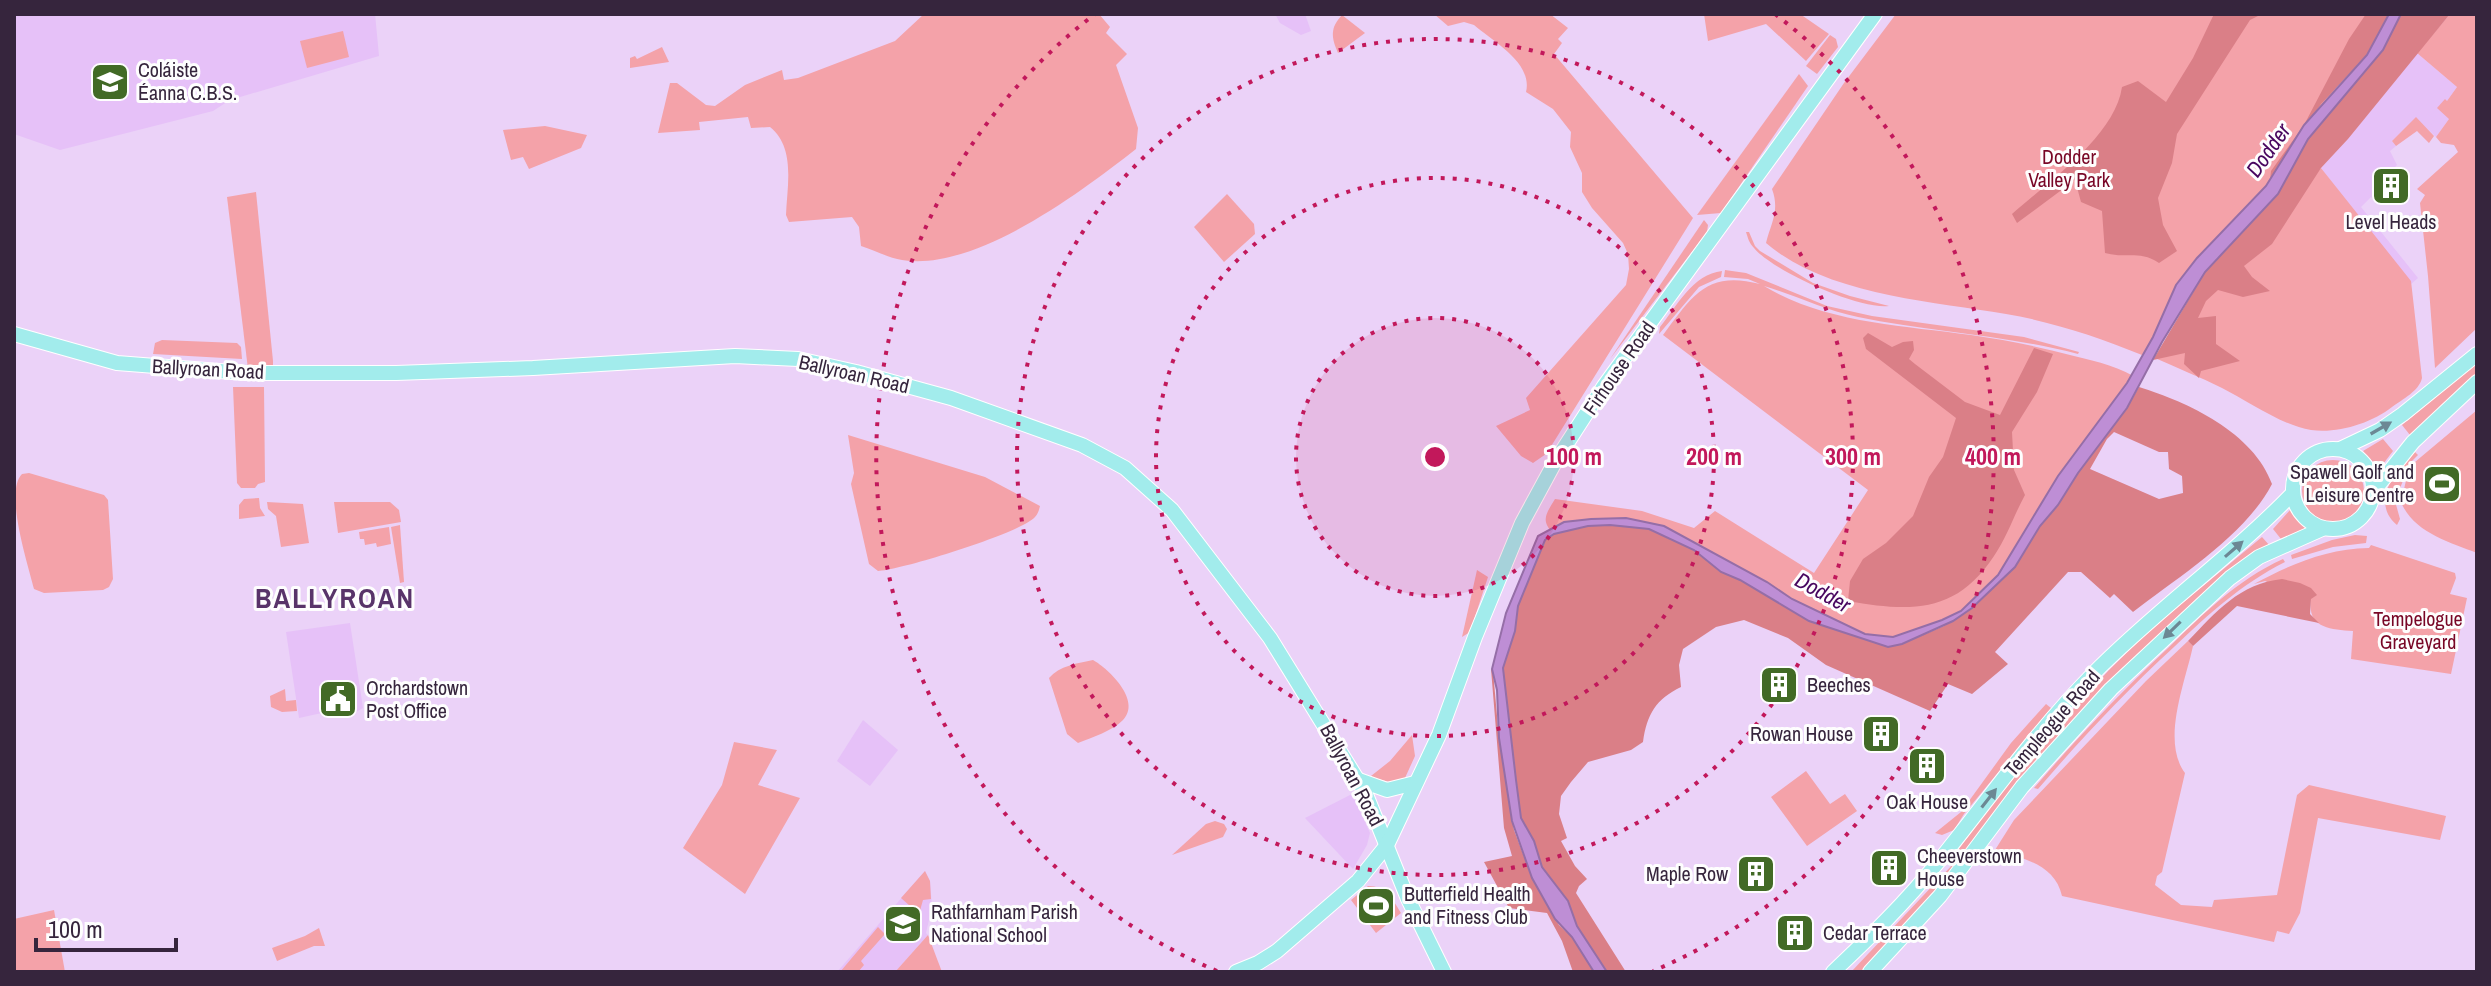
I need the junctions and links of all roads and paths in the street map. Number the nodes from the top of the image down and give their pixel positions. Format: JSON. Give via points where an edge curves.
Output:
{"nodes":[{"id":1,"x":1875,"y":14,"type":"edge"},
{"id":2,"x":14,"y":334,"type":"edge"},
{"id":3,"x":2477,"y":354,"type":"edge"},
{"id":4,"x":2477,"y":382,"type":"edge"},
{"id":5,"x":2340,"y":449,"type":"junction"},
{"id":6,"x":2373,"y":492,"type":"junction"},
{"id":7,"x":2292,"y":494,"type":"junction"},
{"id":8,"x":2322,"y":529,"type":"junction"},
{"id":9,"x":1359,"y":780,"type":"junction"},
{"id":10,"x":1415,"y":783,"type":"junction"},
{"id":11,"x":1387,"y":845,"type":"junction"},
{"id":12,"x":1236,"y":972,"type":"edge"},
{"id":13,"x":1444,"y":972,"type":"edge"},
{"id":14,"x":1833,"y":972,"type":"edge"},
{"id":15,"x":1870,"y":972,"type":"edge"}],
"edges":[{"from":1,"to":10,"type":"main road","name":"Firhouse Road","via":[[1604,386],[1555,462],[1522,523]]},
{"from":2,"to":9,"type":"main road","name":"Ballyroan Road","via":[[117,363],[245,373],[411,373],[735,356],[798,359],[957,400],[1095,452],[1125,468],[1172,510],[1270,638]]},
{"from":5,"to":3,"type":"main road","one_way":true,"via":[[2403,414]]},
{"from":4,"to":6,"type":"main road","via":[[2413,442]]},
{"from":5,"to":6,"type":"main road","via":[[2368,470]]},
{"from":5,"to":7,"type":"main road","via":[[2322,450],[2305,460]]},
{"from":6,"to":8,"type":"main road","via":[[2358,521]]},
{"from":7,"to":8,"type":"main road","via":[[2302,516]]},
{"from":14,"to":7,"type":"main road","name":"Templeogue Road","one_way":true,"via":[[1885,923],[2094,674]]},
{"from":8,"to":15,"type":"main road","name":"Templeogue Road","one_way":true,"via":[[2259,557],[2230,578],[2111,689],[2022,787],[1940,896]]},
{"from":9,"to":10,"type":"main road","via":[[1387,790]]},
{"from":9,"to":11,"type":"main road","name":"Ballyroan Road"},
{"from":10,"to":11,"type":"main road","name":"Firhouse Road"},
{"from":11,"to":12,"type":"main road","name":"Firhouse Road","via":[[1358,881],[1277,951]]},
{"from":11,"to":13,"type":"main road","name":"Ballyroan Road"}]}
